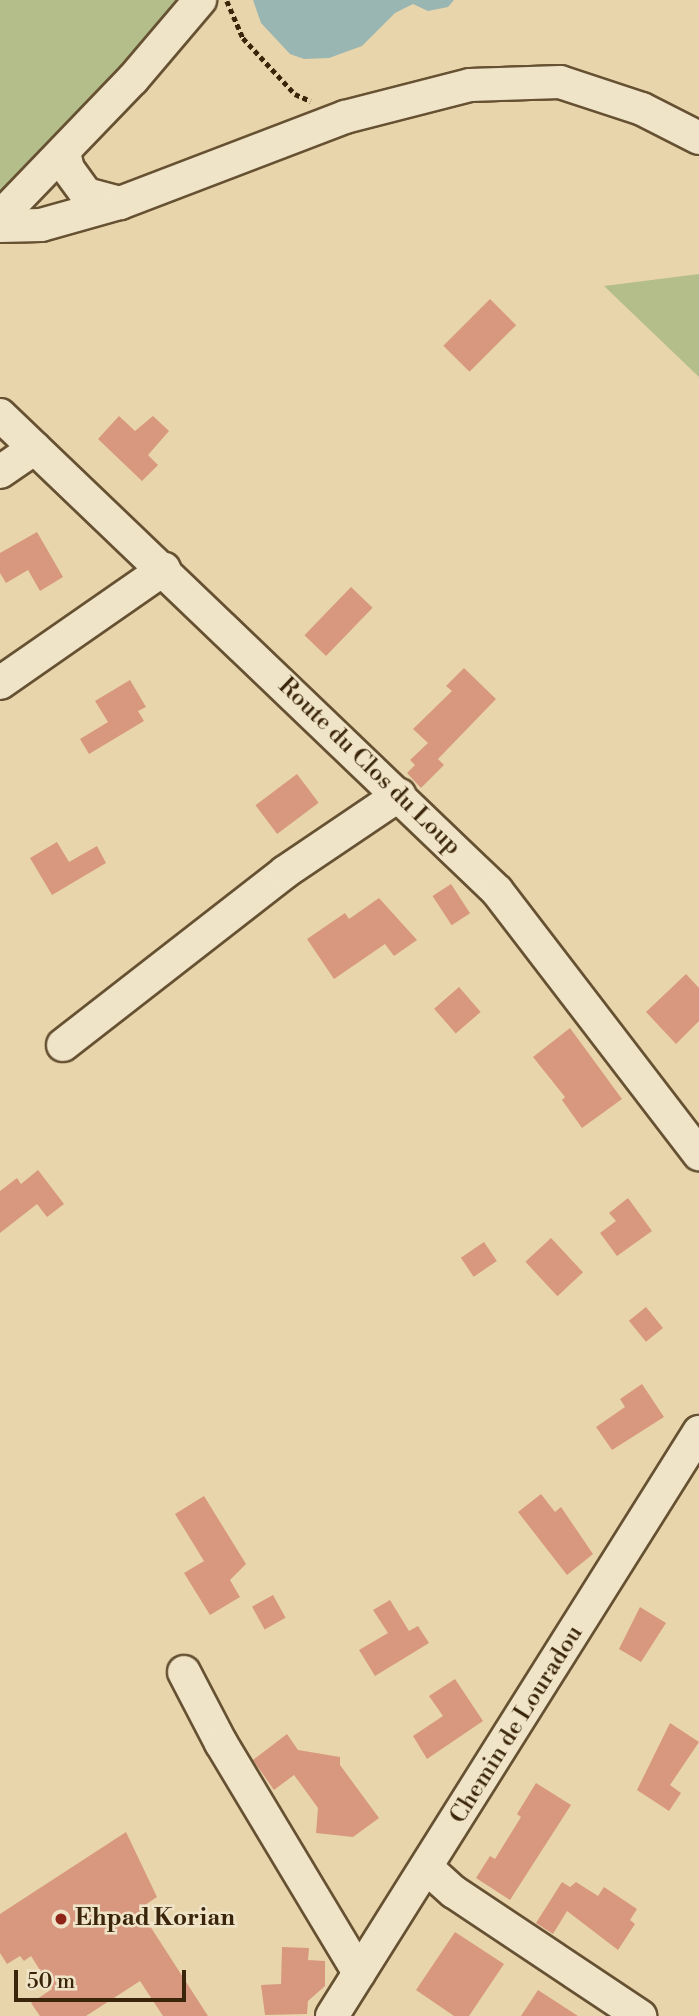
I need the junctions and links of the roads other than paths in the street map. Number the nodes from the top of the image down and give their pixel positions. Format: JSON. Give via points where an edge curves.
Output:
{"nodes":[{"id":1,"x":200,"y":0,"type":"edge"},
{"id":2,"x":699,"y":138,"type":"edge"},
{"id":3,"x":64,"y":152,"type":"junction"},
{"id":4,"x":120,"y":203,"type":"junction"},
{"id":5,"x":0,"y":217,"type":"edge"},
{"id":6,"x":0,"y":226,"type":"edge"},
{"id":7,"x":0,"y":415,"type":"edge"},
{"id":8,"x":35,"y":448,"type":"junction"},
{"id":9,"x":0,"y":472,"type":"edge"},
{"id":10,"x":164,"y":569,"type":"junction"},
{"id":11,"x":0,"y":683,"type":"edge"},
{"id":12,"x":399,"y":795,"type":"junction"},
{"id":13,"x":63,"y":1045,"type":"dead end"},
{"id":14,"x":699,"y":1154,"type":"edge"},
{"id":15,"x":699,"y":1432,"type":"edge"},
{"id":16,"x":184,"y":1672,"type":"dead end"},
{"id":17,"x":427,"y":1868,"type":"junction"},
{"id":18,"x":359,"y":1973,"type":"junction"},
{"id":19,"x":332,"y":2016,"type":"edge"},
{"id":20,"x":640,"y":2016,"type":"edge"}],
"edges":[{"from":1,"to":3,"type":"street"},
{"from":2,"to":4,"type":"street","via":[[642,110],[560,82],[470,85],[345,117]]},
{"from":3,"to":4,"type":"street","via":[[68,169],[86,194]]},
{"from":3,"to":5,"type":"street"},
{"from":4,"to":6,"type":"street","via":[[41,225]]},
{"from":7,"to":8,"type":"street","name":"Route du Clos du Loup"},
{"from":8,"to":9,"type":"street"},
{"from":8,"to":10,"type":"street","name":"Route du Clos du Loup"},
{"from":10,"to":11,"type":"street"},
{"from":10,"to":12,"type":"street","name":"Route du Clos du Loup"},
{"from":12,"to":13,"type":"street","via":[[285,872]]},
{"from":12,"to":14,"type":"street","name":"Route du Clos du Loup","via":[[497,891]]},
{"from":15,"to":17,"type":"street","name":"Chemin de Louradou"},
{"from":16,"to":18,"type":"street","via":[[221,1743]]},
{"from":17,"to":18,"type":"street","name":"Chemin de Louradou"},
{"from":17,"to":20,"type":"street","via":[[454,1892]]},
{"from":18,"to":19,"type":"street","name":"Chemin de Louradou"}]}
